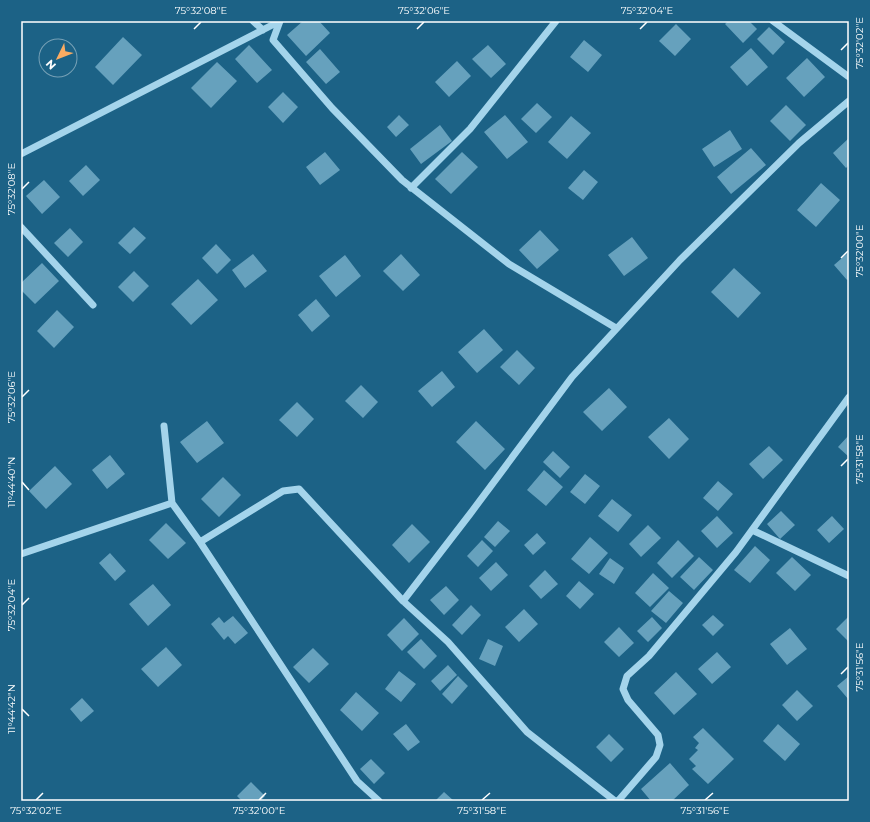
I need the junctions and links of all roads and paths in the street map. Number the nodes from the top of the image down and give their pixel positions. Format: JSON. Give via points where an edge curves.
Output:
{"nodes":[{"id":1,"x":253,"y":21,"type":"edge"},
{"id":2,"x":280,"y":21,"type":"edge"},
{"id":3,"x":556,"y":21,"type":"edge"},
{"id":4,"x":773,"y":21,"type":"edge"},
{"id":5,"x":262,"y":30,"type":"junction"},
{"id":6,"x":849,"y":77,"type":"edge"},
{"id":7,"x":849,"y":101,"type":"edge"},
{"id":8,"x":21,"y":154,"type":"edge"},
{"id":9,"x":411,"y":188,"type":"junction"},
{"id":10,"x":21,"y":227,"type":"edge"},
{"id":11,"x":93,"y":305,"type":"dead end"},
{"id":12,"x":616,"y":328,"type":"junction"},
{"id":13,"x":849,"y":397,"type":"edge"},
{"id":14,"x":164,"y":426,"type":"dead end"},
{"id":15,"x":172,"y":503,"type":"junction"},
{"id":16,"x":752,"y":530,"type":"junction"},
{"id":17,"x":200,"y":542,"type":"junction"},
{"id":18,"x":21,"y":554,"type":"edge"},
{"id":19,"x":849,"y":576,"type":"edge"},
{"id":20,"x":403,"y":601,"type":"junction"},
{"id":21,"x":379,"y":801,"type":"edge"},
{"id":22,"x":615,"y":801,"type":"edge"},
{"id":23,"x":618,"y":801,"type":"edge"}],
"edges":[{"from":1,"to":5,"type":"street"},
{"from":2,"to":5,"type":"street"},
{"from":2,"to":9,"type":"street","via":[[273,40],[332,108]]},
{"from":3,"to":9,"type":"street","via":[[470,129]]},
{"from":4,"to":6,"type":"street"},
{"from":5,"to":8,"type":"street"},
{"from":7,"to":12,"type":"street","via":[[799,143],[680,260]]},
{"from":9,"to":12,"type":"street","via":[[509,264]]},
{"from":10,"to":11,"type":"street"},
{"from":12,"to":20,"type":"street","via":[[572,377]]},
{"from":13,"to":16,"type":"street"},
{"from":14,"to":15,"type":"street"},
{"from":15,"to":17,"type":"street"},
{"from":15,"to":18,"type":"street"},
{"from":16,"to":19,"type":"street"},
{"from":16,"to":23,"type":"street","via":[[649,656],[627,676],[623,690],[628,700],[658,735],[660,745],[656,756]]},
{"from":17,"to":20,"type":"street","via":[[283,491],[299,489]]},
{"from":17,"to":21,"type":"street","via":[[357,781]]},
{"from":20,"to":22,"type":"street","via":[[448,642],[527,732]]}]}
